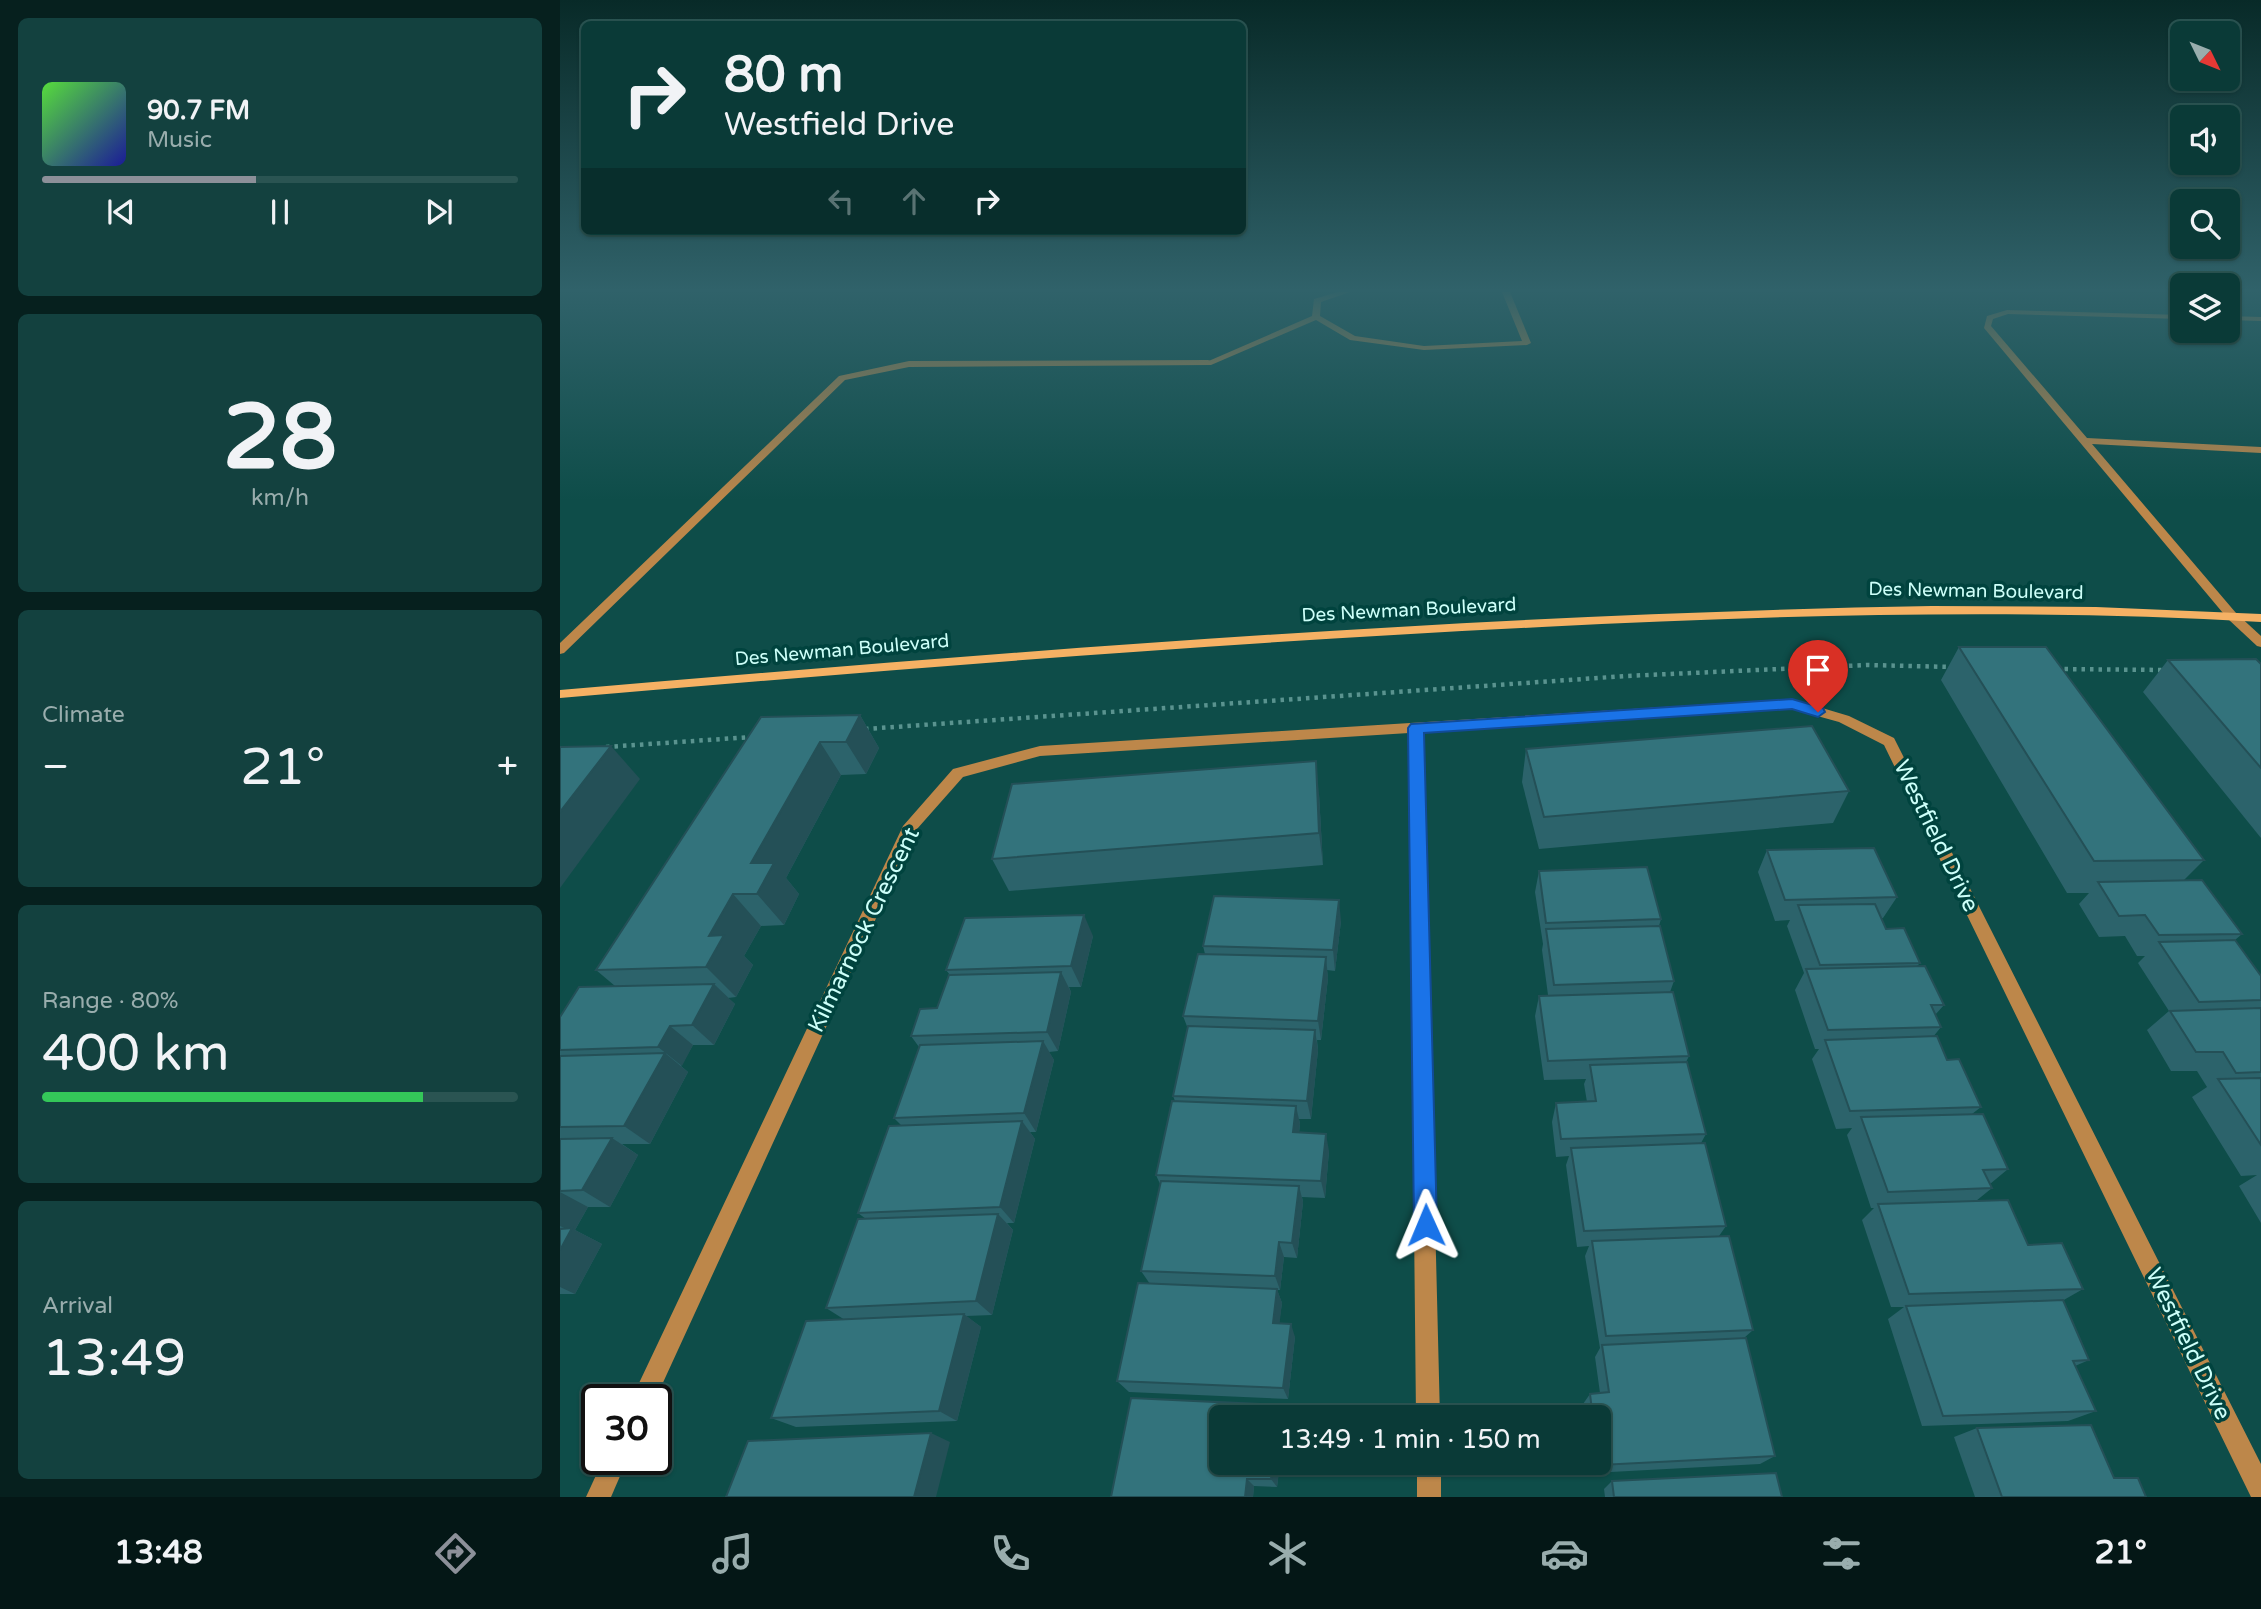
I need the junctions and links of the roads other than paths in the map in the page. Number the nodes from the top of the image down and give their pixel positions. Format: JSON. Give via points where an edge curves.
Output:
{"nodes":[{"id":1,"x":1211,"y":362,"type":"edge"},
{"id":2,"x":2018,"y":362,"type":"edge"},
{"id":3,"x":2085,"y":441,"type":"junction"},
{"id":4,"x":2261,"y":450,"type":"edge"},
{"id":5,"x":2232,"y":616,"type":"junction"},
{"id":6,"x":2261,"y":618,"type":"edge"},
{"id":7,"x":2261,"y":643,"type":"edge"},
{"id":8,"x":560,"y":650,"type":"edge"},
{"id":9,"x":560,"y":694,"type":"edge"},
{"id":10,"x":1416,"y":728,"type":"junction"},
{"id":11,"x":650,"y":1384,"type":"edge"},
{"id":12,"x":1428,"y":1405,"type":"edge"},
{"id":13,"x":608,"y":1475,"type":"edge"},
{"id":14,"x":1429,"y":1475,"type":"edge"},
{"id":15,"x":2261,"y":1490,"type":"edge"},
{"id":16,"x":598,"y":1497,"type":"edge"},
{"id":17,"x":1429,"y":1497,"type":"edge"}],
"edges":[{"from":1,"to":8,"type":"street","via":[[909,364],[842,377]]},
{"from":2,"to":3,"type":"street"},
{"from":3,"to":4,"type":"street"},
{"from":3,"to":5,"type":"street"},
{"from":5,"to":6,"type":"street","name":"Des Newman Boulevard"},
{"from":5,"to":7,"type":"street"},
{"from":5,"to":9,"type":"street","name":"Des Newman Boulevard","via":[[1853,609],[1368,630]]},
{"from":10,"to":11,"type":"street","name":"Kilmarnock Crescent","via":[[1040,751],[958,773],[911,825]]},
{"from":10,"to":12,"type":"street"},
{"from":10,"to":15,"type":"street","name":"Westfield Drive","via":[[1792,704],[1844,719],[1889,742]]},
{"from":13,"to":16,"type":"street"},
{"from":14,"to":17,"type":"street"}]}
